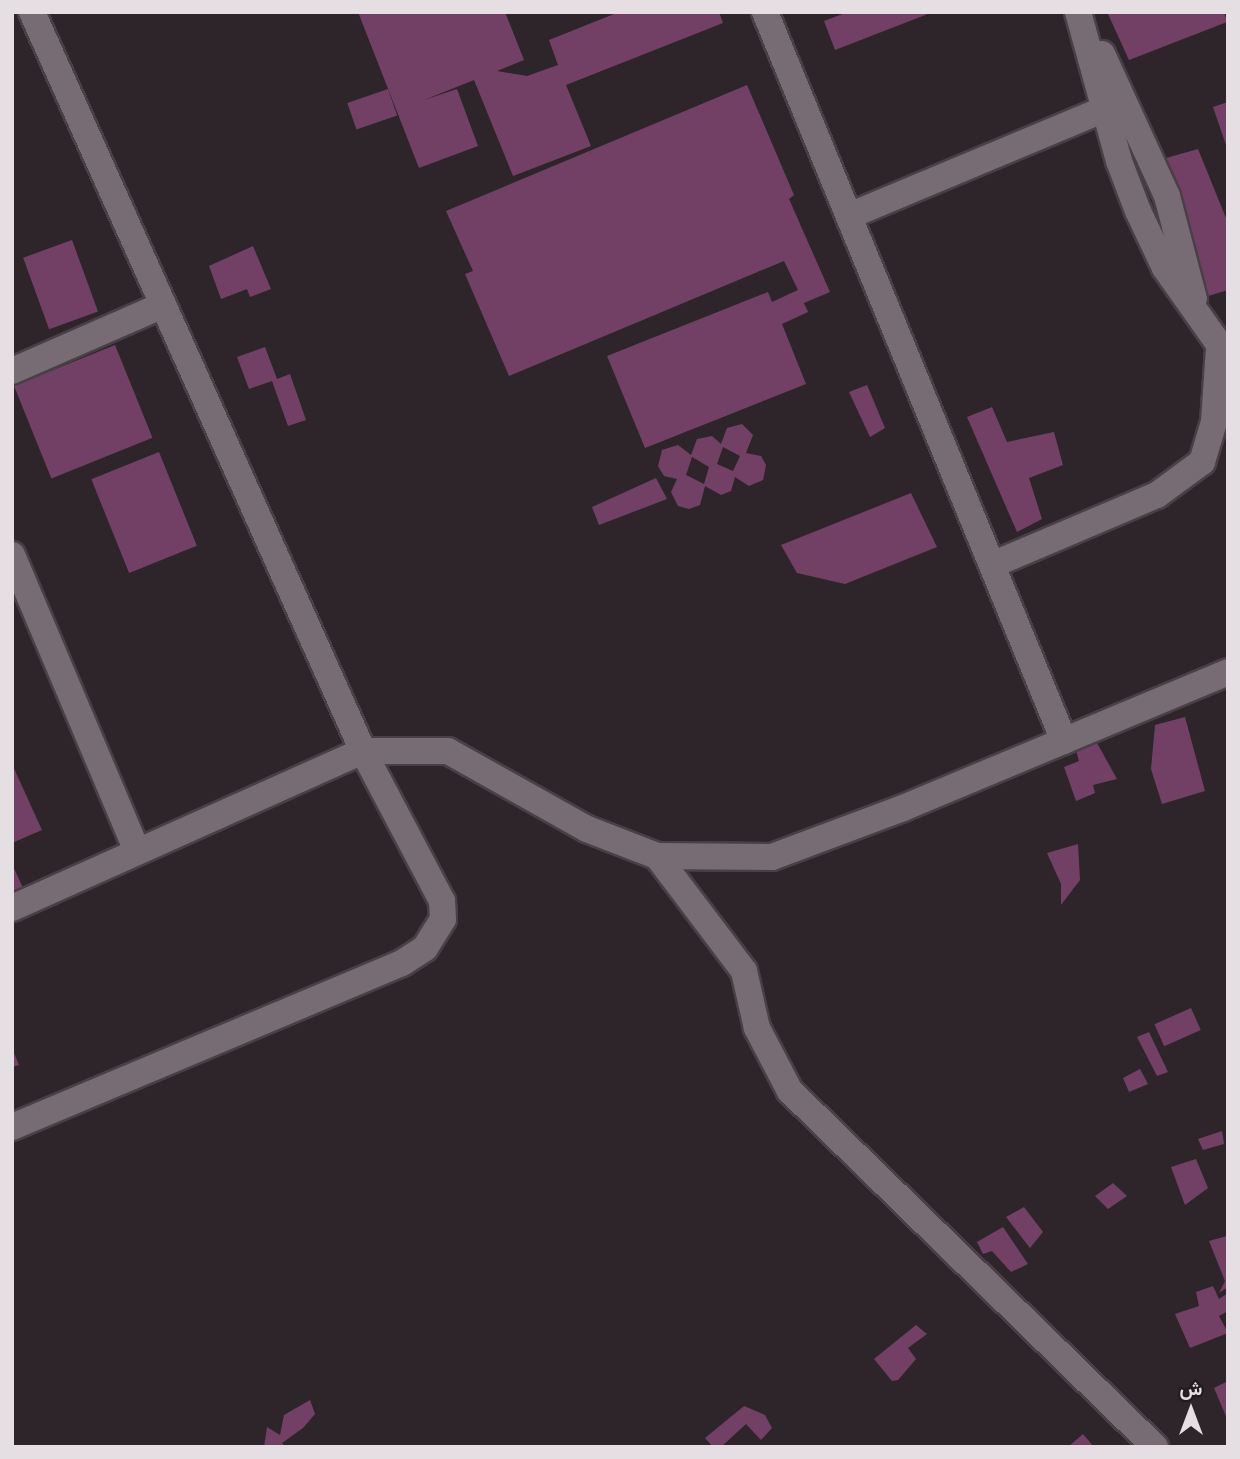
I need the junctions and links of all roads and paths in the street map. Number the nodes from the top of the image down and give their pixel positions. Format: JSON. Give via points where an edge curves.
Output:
{"nodes":[{"id":1,"x":32,"y":12,"type":"edge"},
{"id":2,"x":765,"y":12,"type":"edge"},
{"id":3,"x":1079,"y":12,"type":"edge"},
{"id":4,"x":1115,"y":104,"type":"junction"},
{"id":5,"x":849,"y":216,"type":"junction"},
{"id":6,"x":163,"y":305,"type":"junction"},
{"id":7,"x":1224,"y":353,"type":"edge"},
{"id":8,"x":12,"y":371,"type":"edge"},
{"id":9,"x":12,"y":555,"type":"edge"},
{"id":10,"x":992,"y":565,"type":"junction"},
{"id":11,"x":1228,"y":672,"type":"edge"},
{"id":12,"x":1063,"y":741,"type":"junction"},
{"id":13,"x":363,"y":751,"type":"junction"},
{"id":14,"x":136,"y":849,"type":"junction"},
{"id":15,"x":657,"y":856,"type":"junction"},
{"id":16,"x":12,"y":908,"type":"edge"},
{"id":17,"x":12,"y":1127,"type":"edge"},
{"id":18,"x":1155,"y":1447,"type":"edge"}],
"edges":[{"from":1,"to":6,"type":"street"},
{"from":2,"to":5,"type":"street"},
{"from":3,"to":4,"type":"street"},
{"from":4,"to":5,"type":"street"},
{"from":4,"to":7,"type":"street","via":[[1167,196],[1200,321]]},
{"from":5,"to":10,"type":"street"},
{"from":6,"to":8,"type":"street"},
{"from":6,"to":13,"type":"street"},
{"from":7,"to":10,"type":"street","via":[[1214,422],[1202,462],[1157,495]]},
{"from":9,"to":14,"type":"street"},
{"from":10,"to":12,"type":"street"},
{"from":11,"to":12,"type":"street"},
{"from":12,"to":15,"type":"street","via":[[772,857]]},
{"from":13,"to":14,"type":"street"},
{"from":13,"to":15,"type":"street","via":[[448,751],[587,830]]},
{"from":13,"to":17,"type":"street","via":[[442,901],[443,919],[425,948],[378,973]]},
{"from":14,"to":16,"type":"street"},
{"from":15,"to":18,"type":"street","via":[[744,971],[757,1028],[790,1091]]}]}
